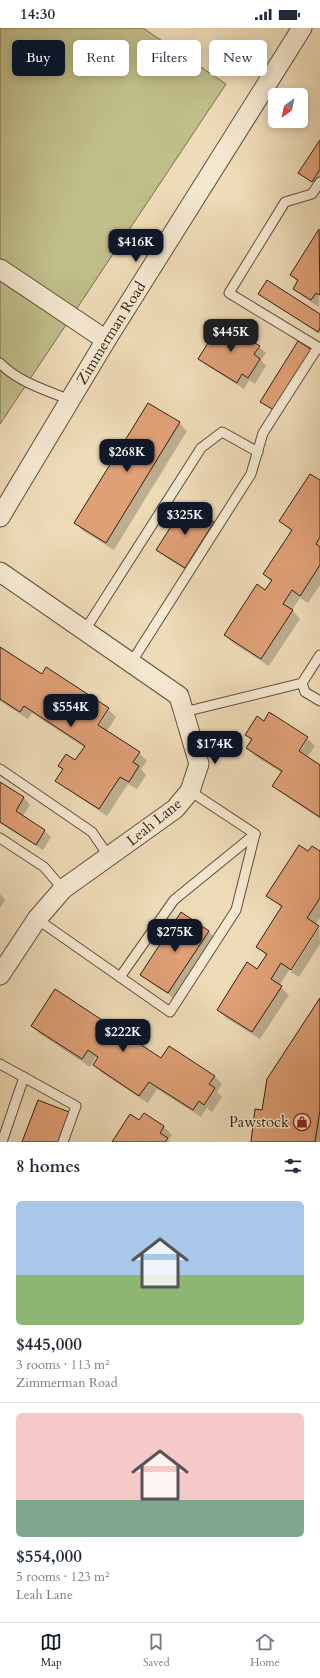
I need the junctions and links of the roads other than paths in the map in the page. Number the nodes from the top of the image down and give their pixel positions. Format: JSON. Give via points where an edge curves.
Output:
{"nodes":[{"id":1,"x":302,"y":28,"type":"edge"},
{"id":2,"x":320,"y":182,"type":"edge"},
{"id":3,"x":0,"y":269,"type":"edge"},
{"id":4,"x":106,"y":340,"type":"junction"},
{"id":5,"x":319,"y":348,"type":"edge"},
{"id":6,"x":0,"y":363,"type":"edge"},
{"id":7,"x":70,"y":400,"type":"junction"},
{"id":8,"x":258,"y":452,"type":"junction"},
{"id":9,"x":0,"y":517,"type":"edge"},
{"id":10,"x":0,"y":572,"type":"edge"},
{"id":11,"x":85,"y":630,"type":"junction"},
{"id":12,"x":320,"y":655,"type":"edge"},
{"id":13,"x":131,"y":663,"type":"junction"},
{"id":14,"x":302,"y":683,"type":"junction"},
{"id":15,"x":320,"y":701,"type":"edge"},
{"id":16,"x":184,"y":712,"type":"junction"},
{"id":17,"x":0,"y":769,"type":"edge"},
{"id":18,"x":190,"y":791,"type":"junction"},
{"id":19,"x":255,"y":834,"type":"junction"},
{"id":20,"x":0,"y":838,"type":"edge"},
{"id":21,"x":109,"y":857,"type":"junction"},
{"id":22,"x":63,"y":889,"type":"junction"},
{"id":23,"x":37,"y":918,"type":"junction"},
{"id":24,"x":0,"y":975,"type":"edge"},
{"id":25,"x":120,"y":977,"type":"junction"},
{"id":26,"x":0,"y":1064,"type":"edge"},
{"id":27,"x":24,"y":1077,"type":"junction"},
{"id":28,"x":2,"y":1142,"type":"edge"},
{"id":29,"x":63,"y":1142,"type":"edge"}],
"edges":[{"from":1,"to":4,"type":"street","name":"Zimmerman Road"},
{"from":2,"to":5,"type":"lane","via":[[312,194],[285,202],[229,293]]},
{"from":3,"to":4,"type":"street"},
{"from":4,"to":7,"type":"street","name":"Zimmerman Road"},
{"from":5,"to":8,"type":"lane","via":[[263,433]]},
{"from":6,"to":7,"type":"lane","via":[[33,385]]},
{"from":7,"to":9,"type":"street","name":"Zimmerman Road"},
{"from":8,"to":11,"type":"lane","via":[[222,432],[201,448]]},
{"from":8,"to":13,"type":"lane","via":[[251,474]]},
{"from":10,"to":11,"type":"street","name":"Leah Lane"},
{"from":11,"to":13,"type":"street","name":"Leah Lane"},
{"from":12,"to":14,"type":"lane"},
{"from":13,"to":16,"type":"street","name":"Leah Lane","via":[[179,696]]},
{"from":14,"to":15,"type":"lane","via":[[305,692]]},
{"from":14,"to":16,"type":"lane"},
{"from":16,"to":18,"type":"street","name":"Leah Lane","via":[[199,764]]},
{"from":17,"to":21,"type":"lane","via":[[92,832]]},
{"from":18,"to":19,"type":"lane"},
{"from":18,"to":21,"type":"street","name":"Leah Lane","via":[[175,809]]},
{"from":19,"to":25,"type":"lane","via":[[174,900]]},
{"from":19,"to":25,"type":"lane","via":[[236,910],[170,1012]]},
{"from":20,"to":22,"type":"lane","via":[[44,867]]},
{"from":21,"to":22,"type":"street","name":"Leah Lane"},
{"from":22,"to":23,"type":"street","name":"Leah Lane"},
{"from":23,"to":24,"type":"street","name":"Leah Lane"},
{"from":23,"to":25,"type":"lane"},
{"from":26,"to":27,"type":"lane"},
{"from":27,"to":28,"type":"lane"},
{"from":27,"to":29,"type":"lane","via":[[76,1106]]}]}
